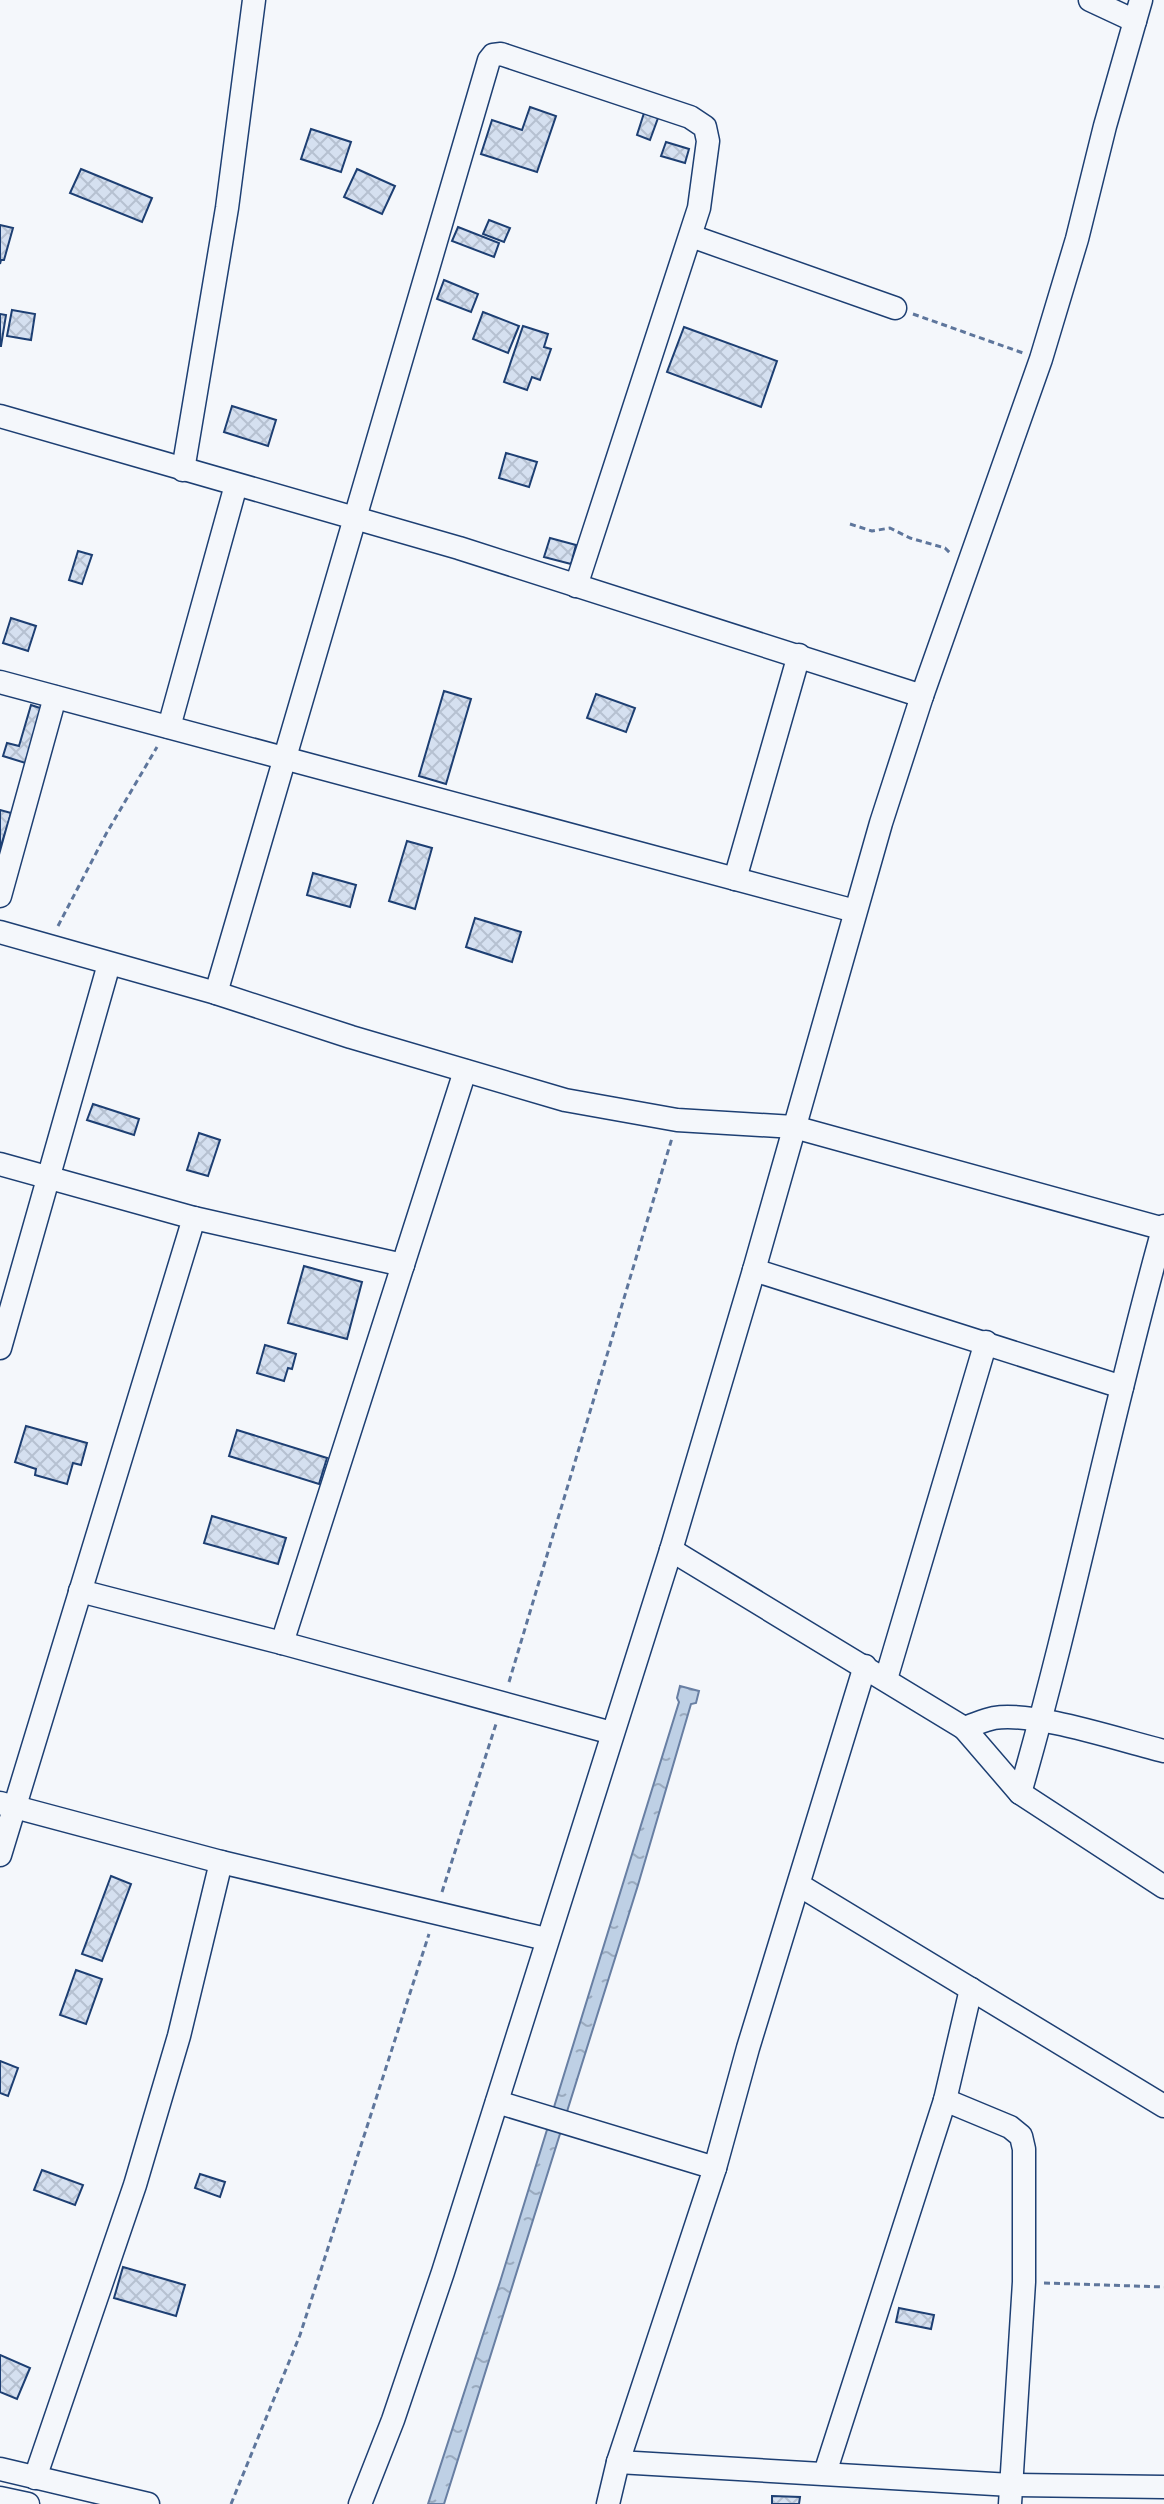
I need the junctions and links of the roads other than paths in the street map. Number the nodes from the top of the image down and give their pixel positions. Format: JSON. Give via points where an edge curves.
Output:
{"nodes":[{"id":1,"x":254,"y":0,"type":"edge"},
{"id":2,"x":1090,"y":0,"type":"edge"},
{"id":3,"x":1138,"y":11,"type":"edge"},
{"id":4,"x":691,"y":236,"type":"junction"},
{"id":5,"x":895,"y":308,"type":"road end"},
{"id":6,"x":0,"y":416,"type":"edge"},
{"id":7,"x":183,"y":470,"type":"junction"},
{"id":8,"x":236,"y":485,"type":"junction"},
{"id":9,"x":353,"y":518,"type":"junction"},
{"id":10,"x":576,"y":586,"type":"junction"},
{"id":11,"x":799,"y":655,"type":"junction"},
{"id":12,"x":0,"y":682,"type":"edge"},
{"id":13,"x":922,"y":696,"type":"junction"},
{"id":14,"x":55,"y":697,"type":"junction"},
{"id":15,"x":169,"y":727,"type":"junction"},
{"id":16,"x":285,"y":759,"type":"junction"},
{"id":17,"x":735,"y":879,"type":"junction"},
{"id":18,"x":0,"y":896,"type":"edge"},
{"id":19,"x":855,"y":911,"type":"junction"},
{"id":20,"x":0,"y":932,"type":"edge"},
{"id":21,"x":109,"y":964,"type":"junction"},
{"id":22,"x":216,"y":993,"type":"junction"},
{"id":23,"x":465,"y":1071,"type":"junction"},
{"id":24,"x":794,"y":1127,"type":"junction"},
{"id":25,"x":0,"y":1164,"type":"edge"},
{"id":26,"x":48,"y":1177,"type":"junction"},
{"id":27,"x":194,"y":1218,"type":"junction"},
{"id":28,"x":1164,"y":1228,"type":"edge"},
{"id":29,"x":403,"y":1265,"type":"junction"},
{"id":30,"x":754,"y":1270,"type":"junction"},
{"id":31,"x":986,"y":1342,"type":"junction"},
{"id":32,"x":0,"y":1348,"type":"edge"},
{"id":33,"x":1122,"y":1387,"type":"junction"},
{"id":34,"x":671,"y":1550,"type":"junction"},
{"id":35,"x":80,"y":1591,"type":"junction"},
{"id":36,"x":282,"y":1643,"type":"junction"},
{"id":37,"x":865,"y":1666,"type":"junction"},
{"id":38,"x":886,"y":1679,"type":"junction"},
{"id":39,"x":1041,"y":1721,"type":"junction"},
{"id":40,"x":964,"y":1728,"type":"junction"},
{"id":41,"x":612,"y":1733,"type":"junction"},
{"id":42,"x":1164,"y":1751,"type":"edge"},
{"id":43,"x":1020,"y":1793,"type":"junction"},
{"id":44,"x":8,"y":1805,"type":"edge"},
{"id":45,"x":0,"y":1855,"type":"edge"},
{"id":46,"x":221,"y":1862,"type":"junction"},
{"id":47,"x":799,"y":1885,"type":"junction"},
{"id":48,"x":1164,"y":1887,"type":"edge"},
{"id":49,"x":546,"y":1939,"type":"junction"},
{"id":50,"x":971,"y":1989,"type":"junction"},
{"id":51,"x":945,"y":2100,"type":"junction"},
{"id":52,"x":497,"y":2102,"type":"junction"},
{"id":53,"x":1164,"y":2106,"type":"edge"},
{"id":54,"x":715,"y":2168,"type":"junction"},
{"id":55,"x":618,"y":2462,"type":"junction"},
{"id":56,"x":0,"y":2469,"type":"edge"},
{"id":57,"x":825,"y":2473,"type":"junction"},
{"id":58,"x":35,"y":2478,"type":"junction"},
{"id":59,"x":1164,"y":2487,"type":"edge"},
{"id":60,"x":1010,"y":2494,"type":"edge"},
{"id":61,"x":0,"y":2498,"type":"edge"},
{"id":62,"x":28,"y":2504,"type":"edge"},
{"id":63,"x":148,"y":2504,"type":"edge"},
{"id":64,"x":360,"y":2504,"type":"edge"},
{"id":65,"x":608,"y":2504,"type":"edge"}],
"edges":[{"from":1,"to":7,"type":"street","via":[[227,208]]},
{"from":2,"to":3,"type":"street"},
{"from":3,"to":13,"type":"street","via":[[1041,359]]},
{"from":4,"to":5,"type":"street"},
{"from":4,"to":9,"type":"street","via":[[706,169],[705,127],[645,101],[493,55]]},
{"from":4,"to":10,"type":"street"},
{"from":6,"to":7,"type":"street"},
{"from":7,"to":8,"type":"street"},
{"from":8,"to":9,"type":"street"},
{"from":8,"to":15,"type":"street"},
{"from":9,"to":10,"type":"street"},
{"from":9,"to":16,"type":"street"},
{"from":10,"to":11,"type":"street"},
{"from":11,"to":13,"type":"street"},
{"from":11,"to":17,"type":"street"},
{"from":12,"to":14,"type":"street"},
{"from":13,"to":19,"type":"street"},
{"from":14,"to":15,"type":"street"},
{"from":14,"to":18,"type":"street"},
{"from":15,"to":16,"type":"street"},
{"from":16,"to":17,"type":"street"},
{"from":16,"to":22,"type":"street"},
{"from":17,"to":19,"type":"street"},
{"from":19,"to":24,"type":"street"},
{"from":20,"to":21,"type":"street"},
{"from":21,"to":22,"type":"street"},
{"from":21,"to":26,"type":"street"},
{"from":22,"to":23,"type":"street"},
{"from":23,"to":24,"type":"street","via":[[565,1100],[677,1120]]},
{"from":23,"to":29,"type":"street"},
{"from":24,"to":28,"type":"street"},
{"from":24,"to":30,"type":"street"},
{"from":25,"to":26,"type":"street"},
{"from":26,"to":27,"type":"street"},
{"from":26,"to":32,"type":"street"},
{"from":27,"to":29,"type":"street"},
{"from":27,"to":35,"type":"street"},
{"from":28,"to":33,"type":"street"},
{"from":29,"to":36,"type":"street"},
{"from":30,"to":31,"type":"street"},
{"from":30,"to":34,"type":"street"},
{"from":31,"to":33,"type":"street"},
{"from":31,"to":38,"type":"street"},
{"from":33,"to":39,"type":"street"},
{"from":34,"to":37,"type":"street"},
{"from":34,"to":41,"type":"street"},
{"from":35,"to":36,"type":"street"},
{"from":35,"to":44,"type":"street"},
{"from":36,"to":41,"type":"street"},
{"from":37,"to":38,"type":"street"},
{"from":37,"to":47,"type":"street"},
{"from":38,"to":40,"type":"street"},
{"from":39,"to":40,"type":"street","via":[[994,1718]]},
{"from":39,"to":42,"type":"street"},
{"from":39,"to":43,"type":"street"},
{"from":40,"to":43,"type":"street"},
{"from":41,"to":49,"type":"street"},
{"from":43,"to":48,"type":"street"},
{"from":44,"to":45,"type":"street"},
{"from":44,"to":46,"type":"street"},
{"from":46,"to":49,"type":"street"},
{"from":46,"to":58,"type":"street","via":[[179,2036],[139,2170]]},
{"from":47,"to":50,"type":"street"},
{"from":47,"to":54,"type":"street"},
{"from":49,"to":52,"type":"street"},
{"from":50,"to":51,"type":"street"},
{"from":50,"to":53,"type":"street"},
{"from":51,"to":57,"type":"street"},
{"from":51,"to":60,"type":"street","via":[[1010,2127],[1021,2136],[1024,2149],[1024,2282]]},
{"from":52,"to":54,"type":"street"},
{"from":52,"to":64,"type":"street","via":[[393,2420]]},
{"from":54,"to":55,"type":"street"},
{"from":55,"to":57,"type":"street"},
{"from":55,"to":65,"type":"street"},
{"from":56,"to":58,"type":"street"},
{"from":57,"to":60,"type":"street"},
{"from":58,"to":63,"type":"street"},
{"from":59,"to":60,"type":"street"},
{"from":61,"to":62,"type":"street"}]}
